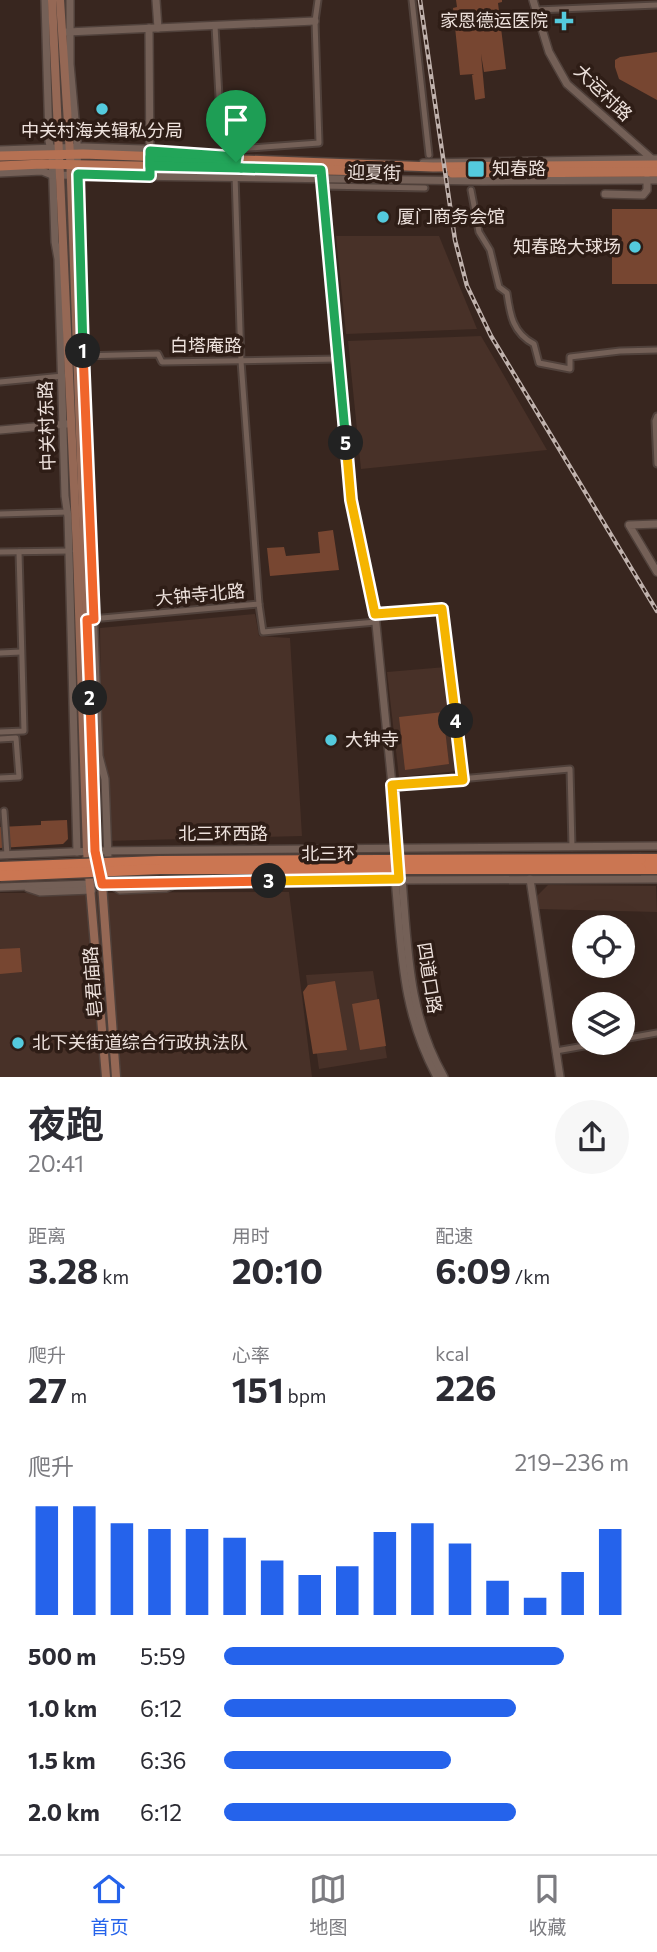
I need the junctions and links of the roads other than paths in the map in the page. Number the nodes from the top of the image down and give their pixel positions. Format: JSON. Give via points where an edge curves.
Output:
{"nodes":[{"id":1,"x":45,"y":0,"type":"edge"},
{"id":2,"x":52,"y":0,"type":"edge"},
{"id":3,"x":60,"y":0,"type":"edge"},
{"id":4,"x":70,"y":0,"type":"edge"},
{"id":5,"x":156,"y":0,"type":"edge"},
{"id":6,"x":318,"y":0,"type":"edge"},
{"id":7,"x":412,"y":0,"type":"edge"},
{"id":8,"x":533,"y":0,"type":"edge"},
{"id":9,"x":657,"y":5,"type":"edge"},
{"id":10,"x":536,"y":10,"type":"junction"},
{"id":11,"x":315,"y":21,"type":"junction"},
{"id":12,"x":215,"y":26,"type":"junction"},
{"id":13,"x":149,"y":28,"type":"junction"},
{"id":14,"x":158,"y":28,"type":"junction"},
{"id":15,"x":61,"y":32,"type":"junction"},
{"id":16,"x":71,"y":32,"type":"junction"},
{"id":17,"x":0,"y":150,"type":"edge"},
{"id":18,"x":429,"y":155,"type":"dead end"},
{"id":19,"x":0,"y":156,"type":"edge"},
{"id":20,"x":65,"y":160,"type":"junction"},
{"id":21,"x":236,"y":162,"type":"junction"},
{"id":22,"x":150,"y":163,"type":"junction"},
{"id":23,"x":0,"y":166,"type":"edge"},
{"id":24,"x":653,"y":168,"type":"edge"},
{"id":25,"x":321,"y":171,"type":"junction"},
{"id":26,"x":0,"y":173,"type":"edge"},
{"id":27,"x":657,"y":180,"type":"edge"},
{"id":28,"x":425,"y":188,"type":"dead end"},
{"id":29,"x":471,"y":190,"type":"dead end"},
{"id":30,"x":605,"y":194,"type":"dead end"},
{"id":31,"x":657,"y":350,"type":"edge"},
{"id":32,"x":79,"y":355,"type":"junction"},
{"id":33,"x":338,"y":359,"type":"junction"},
{"id":34,"x":241,"y":361,"type":"junction"},
{"id":35,"x":65,"y":375,"type":"junction"},
{"id":36,"x":0,"y":382,"type":"edge"},
{"id":37,"x":657,"y":416,"type":"edge"},
{"id":38,"x":67,"y":427,"type":"junction"},
{"id":39,"x":0,"y":430,"type":"edge"},
{"id":40,"x":657,"y":464,"type":"edge"},
{"id":41,"x":68,"y":512,"type":"junction"},
{"id":42,"x":0,"y":514,"type":"edge"},
{"id":43,"x":657,"y":524,"type":"edge"},
{"id":44,"x":73,"y":551,"type":"junction"},
{"id":45,"x":0,"y":552,"type":"edge"},
{"id":46,"x":19,"y":552,"type":"junction"},
{"id":47,"x":657,"y":572,"type":"edge"},
{"id":48,"x":259,"y":604,"type":"junction"},
{"id":49,"x":375,"y":618,"type":"junction"},
{"id":50,"x":90,"y":620,"type":"junction"},
{"id":51,"x":22,"y":652,"type":"junction"},
{"id":52,"x":0,"y":653,"type":"edge"},
{"id":53,"x":0,"y":732,"type":"edge"},
{"id":54,"x":0,"y":739,"type":"edge"},
{"id":55,"x":0,"y":778,"type":"edge"},
{"id":56,"x":463,"y":780,"type":"junction"},
{"id":57,"x":392,"y":785,"type":"junction"},
{"id":58,"x":4,"y":811,"type":"dead end"},
{"id":59,"x":657,"y":846,"type":"edge"},
{"id":60,"x":572,"y":847,"type":"junction"},
{"id":61,"x":341,"y":849,"type":"junction"},
{"id":62,"x":397,"y":849,"type":"junction"},
{"id":63,"x":460,"y":849,"type":"junction"},
{"id":64,"x":91,"y":851,"type":"junction"},
{"id":65,"x":108,"y":851,"type":"junction"},
{"id":66,"x":77,"y":852,"type":"junction"},
{"id":67,"x":51,"y":853,"type":"junction"},
{"id":68,"x":4,"y":855,"type":"edge"},
{"id":69,"x":657,"y":859,"type":"edge"},
{"id":70,"x":641,"y":864,"type":"junction"},
{"id":71,"x":108,"y":866,"type":"junction"},
{"id":72,"x":0,"y":867,"type":"edge"},
{"id":73,"x":94,"y":867,"type":"junction"},
{"id":74,"x":52,"y":869,"type":"junction"},
{"id":75,"x":657,"y":869,"type":"edge"},
{"id":76,"x":0,"y":876,"type":"edge"},
{"id":77,"x":398,"y":879,"type":"junction"},
{"id":78,"x":460,"y":879,"type":"junction"},
{"id":79,"x":530,"y":879,"type":"junction"},
{"id":80,"x":657,"y":879,"type":"edge"},
{"id":81,"x":341,"y":880,"type":"junction"},
{"id":82,"x":105,"y":884,"type":"junction"},
{"id":83,"x":52,"y":885,"type":"junction"},
{"id":84,"x":24,"y":886,"type":"junction"},
{"id":85,"x":0,"y":887,"type":"edge"},
{"id":86,"x":92,"y":887,"type":"junction"},
{"id":87,"x":657,"y":1033,"type":"edge"},
{"id":88,"x":635,"y":1037,"type":"edge"},
{"id":89,"x":572,"y":1048,"type":"edge"},
{"id":90,"x":556,"y":1051,"type":"junction"},
{"id":91,"x":106,"y":1077,"type":"edge"},
{"id":92,"x":116,"y":1077,"type":"edge"},
{"id":93,"x":437,"y":1077,"type":"edge"},
{"id":94,"x":444,"y":1077,"type":"edge"},
{"id":95,"x":560,"y":1077,"type":"edge"}],
"edges":[{"from":1,"to":20,"type":"street","name":"中关村东路","via":[[48,129]]},
{"from":2,"to":20,"type":"main road","name":"中关村东路"},
{"from":3,"to":15,"type":"main road","name":"中关村东路"},
{"from":4,"to":16,"type":"street","name":"中关村东路"},
{"from":5,"to":14,"type":"street"},
{"from":6,"to":11,"type":"street"},
{"from":7,"to":18,"type":"street"},
{"from":8,"to":10,"type":"street","name":"大运村路"},
{"from":9,"to":10,"type":"street"},
{"from":10,"to":24,"type":"street","name":"大运村路","via":[[549,52],[568,84]]},
{"from":11,"to":12,"type":"street"},
{"from":11,"to":21,"type":"street","via":[[319,144]]},
{"from":12,"to":14,"type":"street"},
{"from":12,"to":21,"type":"street","via":[[221,132]]},
{"from":13,"to":14,"type":"street"},
{"from":13,"to":16,"type":"street"},
{"from":13,"to":22,"type":"street"},
{"from":15,"to":16,"type":"street"},
{"from":15,"to":20,"type":"main road","name":"中关村东路"},
{"from":16,"to":20,"type":"street","name":"中关村东路"},
{"from":17,"to":20,"type":"street"},
{"from":19,"to":20,"type":"main road"},
{"from":20,"to":22,"type":"main road"},
{"from":20,"to":22,"type":"street"},
{"from":20,"to":23,"type":"main road"},
{"from":20,"to":26,"type":"street","via":[[42,171]]},
{"from":20,"to":32,"type":"main road","name":"中关村东路"},
{"from":20,"to":32,"type":"street","name":"中关村东路","via":[[82,343]]},
{"from":20,"to":35,"type":"main road","name":"中关村东路"},
{"from":21,"to":22,"type":"main road"},
{"from":21,"to":22,"type":"main road","via":[[193,157]]},
{"from":21,"to":25,"type":"main road"},
{"from":21,"to":34,"type":"street"},
{"from":24,"to":25,"type":"main road","via":[[483,174]]},
{"from":24,"to":25,"type":"street","via":[[422,163]]},
{"from":24,"to":27,"type":"street"},
{"from":24,"to":30,"type":"street","via":[[643,195]]},
{"from":25,"to":28,"type":"street","name":"迎夏街"},
{"from":25,"to":33,"type":"street"},
{"from":29,"to":31,"type":"street","via":[[479,232],[490,250],[499,287],[507,293],[510,316],[522,337],[534,344],[539,363],[570,369],[570,357]]},
{"from":32,"to":34,"type":"street","name":"白塔庵路","via":[[158,354],[162,362]]},
{"from":32,"to":50,"type":"main road","name":"中关村东路"},
{"from":33,"to":34,"type":"street","name":"白塔庵路"},
{"from":33,"to":49,"type":"street","via":[[351,500]]},
{"from":34,"to":48,"type":"street"},
{"from":35,"to":36,"type":"street"},
{"from":35,"to":38,"type":"main road","name":"中关村东路"},
{"from":37,"to":40,"type":"street"},
{"from":38,"to":39,"type":"street"},
{"from":38,"to":41,"type":"street","name":"中关村东路"},
{"from":38,"to":44,"type":"main road","name":"中关村东路"},
{"from":41,"to":42,"type":"street"},
{"from":41,"to":44,"type":"street","name":"中关村东路"},
{"from":43,"to":47,"type":"street","via":[[629,525]]},
{"from":44,"to":46,"type":"street"},
{"from":44,"to":64,"type":"main road","name":"中关村东路"},
{"from":44,"to":66,"type":"street","name":"中关村东路"},
{"from":45,"to":46,"type":"street"},
{"from":46,"to":51,"type":"street"},
{"from":48,"to":49,"type":"street","name":"大钟寺北路","via":[[263,632],[268,633]]},
{"from":48,"to":50,"type":"street","name":"大钟寺北路"},
{"from":49,"to":56,"type":"street","via":[[442,609]]},
{"from":49,"to":57,"type":"street"},
{"from":50,"to":64,"type":"main road","name":"中关村东路"},
{"from":50,"to":65,"type":"street","name":"中关村东路"},
{"from":51,"to":52,"type":"street"},
{"from":51,"to":53,"type":"street","via":[[24,731]]},
{"from":54,"to":55,"type":"street","via":[[16,738],[19,777]]},
{"from":56,"to":57,"type":"street"},
{"from":56,"to":60,"type":"street","via":[[570,769]]},
{"from":57,"to":62,"type":"street"},
{"from":58,"to":68,"type":"street"},
{"from":59,"to":60,"type":"street","name":"北三环西路"},
{"from":60,"to":63,"type":"street","name":"北三环西路"},
{"from":61,"to":62,"type":"street","name":"北三环西路"},
{"from":61,"to":65,"type":"street","name":"北三环西路"},
{"from":61,"to":81,"type":"street"},
{"from":62,"to":63,"type":"street","name":"北三环西路"},
{"from":62,"to":77,"type":"street"},
{"from":63,"to":78,"type":"street"},
{"from":64,"to":65,"type":"street","name":"北三环西路"},
{"from":64,"to":66,"type":"street","name":"北三环西路"},
{"from":64,"to":73,"type":"main road"},
{"from":65,"to":71,"type":"street","name":"中关村东路"},
{"from":66,"to":67,"type":"street","name":"北三环西路"},
{"from":67,"to":68,"type":"street","name":"北三环西路"},
{"from":67,"to":74,"type":"street"},
{"from":69,"to":70,"type":"highway","name":"北三环"},
{"from":70,"to":72,"type":"highway","name":"北三环","bridge":true,"via":[[159,860]]},
{"from":70,"to":75,"type":"highway","name":"北三环"},
{"from":70,"to":76,"type":"highway","name":"北三环","bridge":true,"via":[[160,869]]},
{"from":71,"to":73,"type":"street"},
{"from":71,"to":82,"type":"street","name":"中关村东路"},
{"from":73,"to":74,"type":"street"},
{"from":73,"to":82,"type":"main road","name":"皂君庙路"},
{"from":73,"to":86,"type":"main road","name":"皂君庙路"},
{"from":74,"to":83,"type":"street"},
{"from":77,"to":78,"type":"street"},
{"from":77,"to":81,"type":"street"},
{"from":77,"to":93,"type":"street","name":"四道口路","via":[[409,1008]]},
{"from":77,"to":94,"type":"street","name":"四道口路","via":[[416,1009]]},
{"from":78,"to":79,"type":"street"},
{"from":79,"to":80,"type":"street"},
{"from":79,"to":90,"type":"street"},
{"from":81,"to":82,"type":"street","via":[[182,881],[166,888],[120,890]]},
{"from":82,"to":86,"type":"street"},
{"from":82,"to":92,"type":"main road","name":"皂君庙路"},
{"from":83,"to":84,"type":"street"},
{"from":83,"to":86,"type":"street"},
{"from":84,"to":85,"type":"street"},
{"from":84,"to":86,"type":"street","via":[[40,892]]},
{"from":86,"to":91,"type":"main road","name":"皂君庙路"},
{"from":87,"to":88,"type":"street"},
{"from":89,"to":90,"type":"street"},
{"from":90,"to":95,"type":"street"}]}
